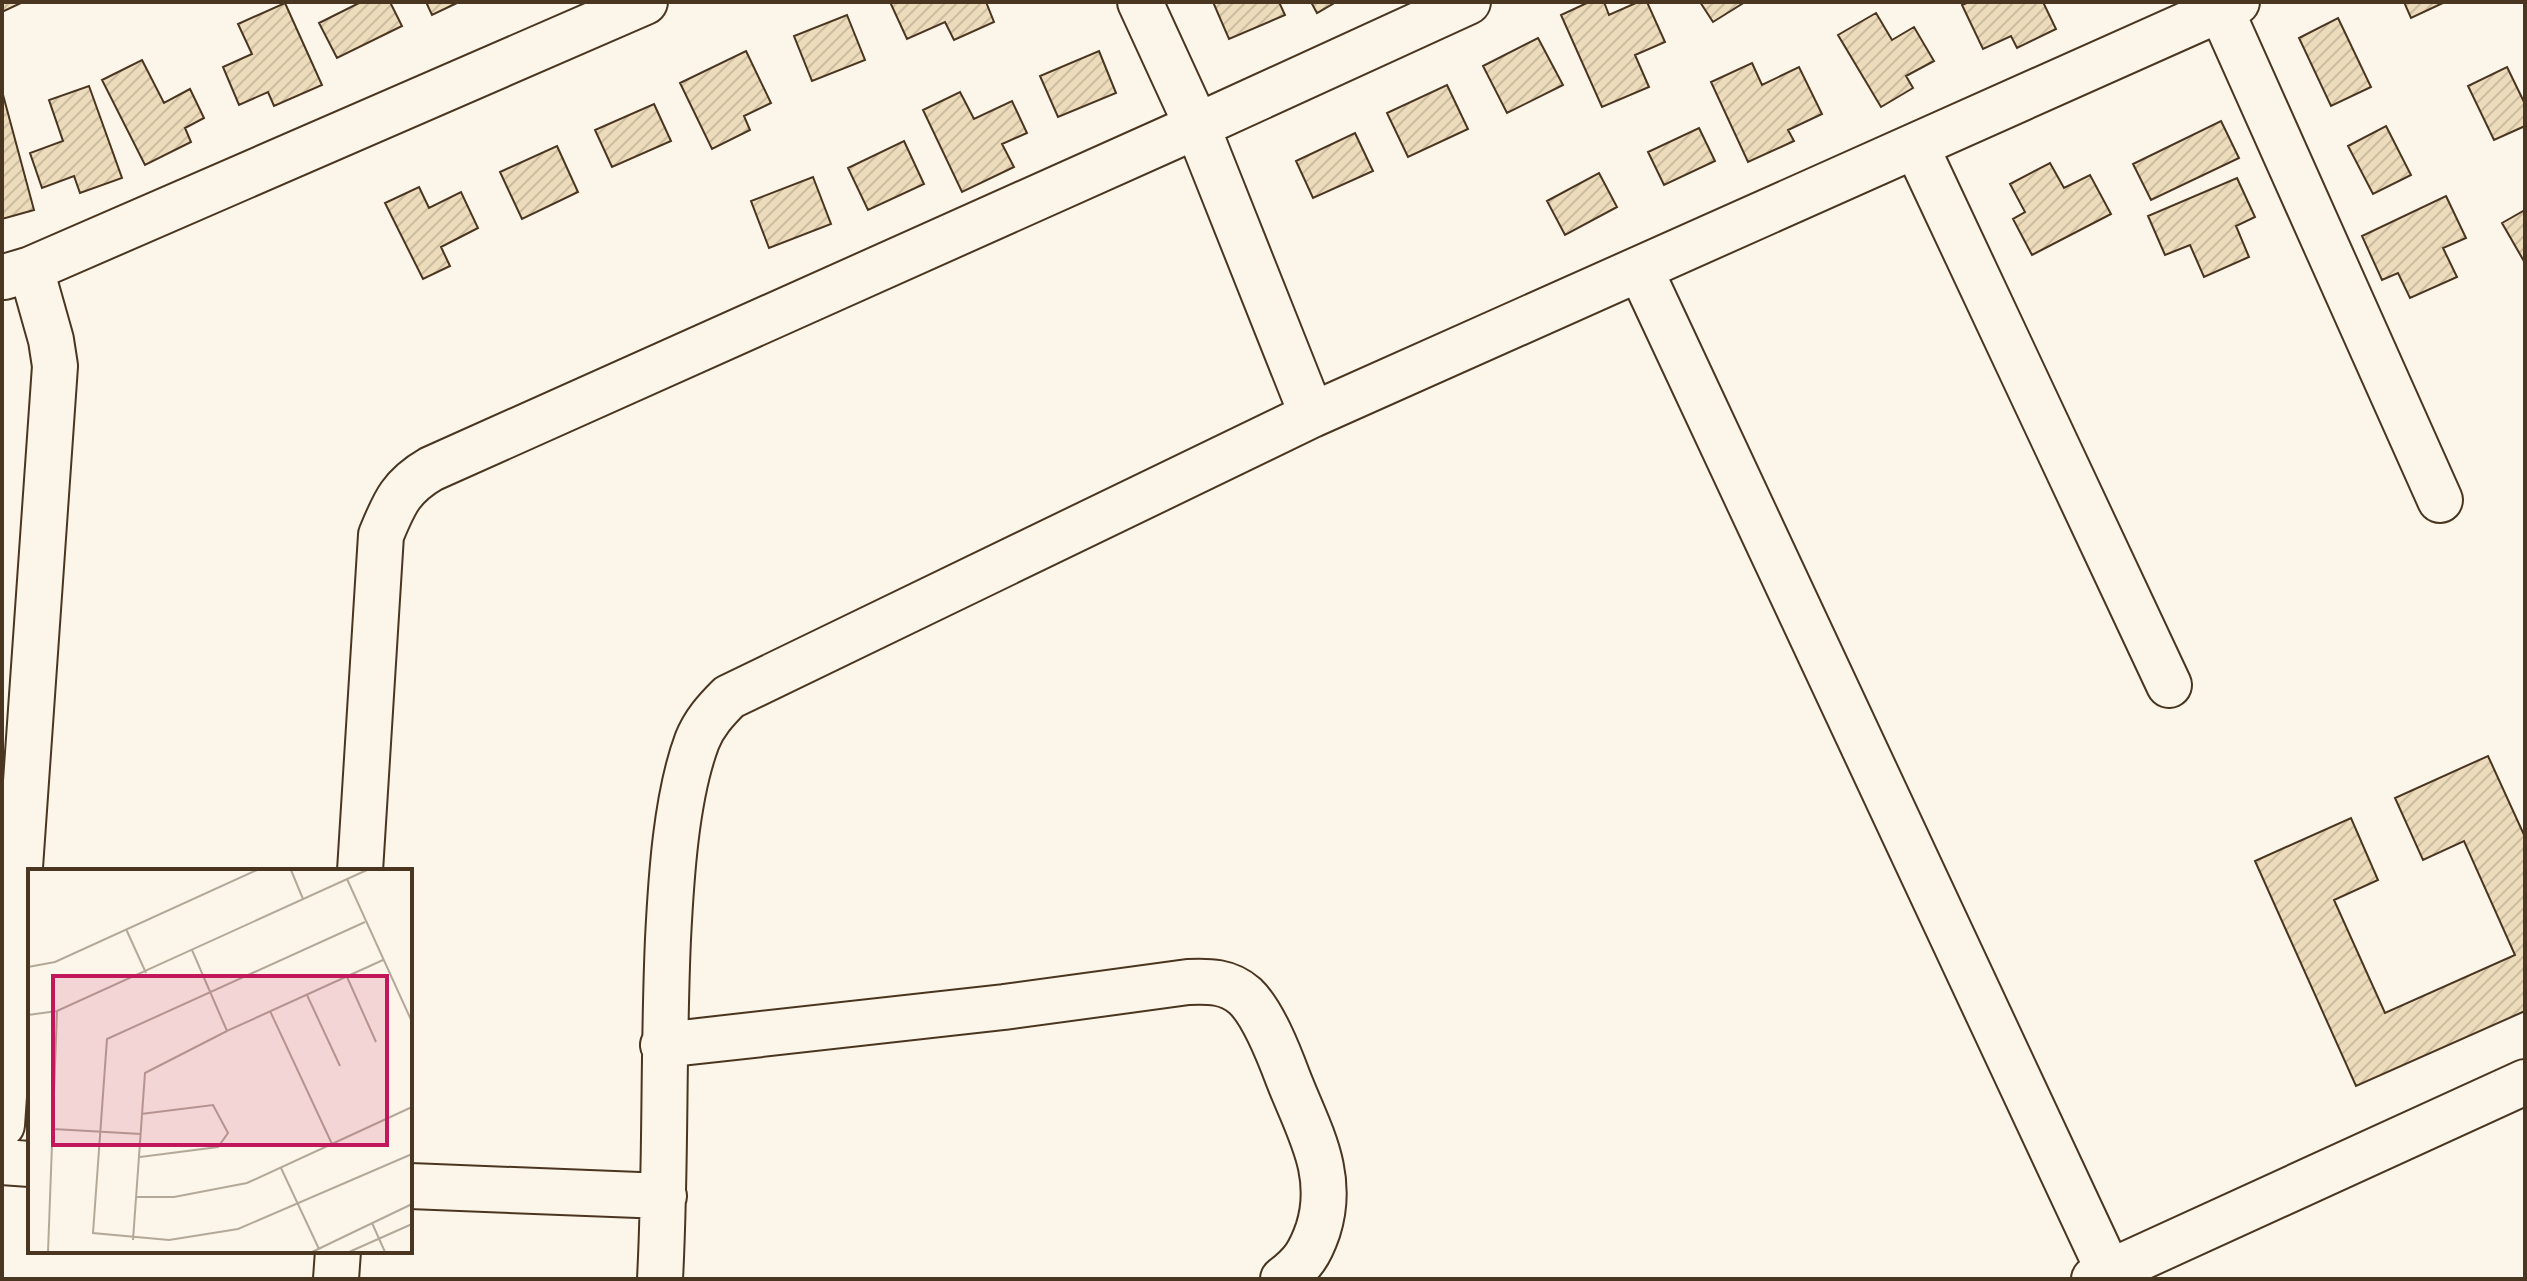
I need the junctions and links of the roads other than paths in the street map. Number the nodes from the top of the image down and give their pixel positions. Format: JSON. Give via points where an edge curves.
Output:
{"nodes":[{"id":1,"x":645,"y":2,"type":"edge"},
{"id":2,"x":1140,"y":2,"type":"edge"},
{"id":3,"x":1468,"y":2,"type":"edge"},
{"id":4,"x":2229,"y":6,"type":"edge"},
{"id":5,"x":1197,"y":126,"type":"junction"},
{"id":6,"x":1916,"y":146,"type":"junction"},
{"id":7,"x":1640,"y":269,"type":"junction"},
{"id":8,"x":16,"y":274,"type":"edge"},
{"id":9,"x":1312,"y":415,"type":"junction"},
{"id":10,"x":2440,"y":500,"type":"dead end"},
{"id":11,"x":2169,"y":685,"type":"dead end"},
{"id":12,"x":360,"y":869,"type":"edge"},
{"id":13,"x":663,"y":1045,"type":"junction"},
{"id":14,"x":2525,"y":1082,"type":"edge"},
{"id":15,"x":2,"y":1125,"type":"edge"},
{"id":16,"x":2,"y":1162,"type":"edge"},
{"id":17,"x":28,"y":1164,"type":"edge"},
{"id":18,"x":412,"y":1186,"type":"edge"},
{"id":19,"x":664,"y":1196,"type":"junction"},
{"id":20,"x":338,"y":1253,"type":"edge"},
{"id":21,"x":2102,"y":1276,"type":"edge"},
{"id":22,"x":336,"y":1279,"type":"edge"},
{"id":23,"x":660,"y":1279,"type":"edge"},
{"id":24,"x":1283,"y":1279,"type":"edge"}],
"edges":[{"from":1,"to":8,"type":"street"},
{"from":2,"to":5,"type":"street"},
{"from":3,"to":5,"type":"street"},
{"from":4,"to":6,"type":"street"},
{"from":4,"to":10,"type":"street"},
{"from":5,"to":9,"type":"street"},
{"from":5,"to":12,"type":"street","via":[[410,481],[381,535]]},
{"from":6,"to":7,"type":"street"},
{"from":6,"to":11,"type":"street"},
{"from":7,"to":9,"type":"street"},
{"from":7,"to":21,"type":"street"},
{"from":8,"to":15,"type":"street","via":[[51,340],[55,366]]},
{"from":9,"to":13,"type":"street","via":[[729,697],[698,738],[687,775],[671,884]]},
{"from":13,"to":19,"type":"street"},
{"from":13,"to":24,"type":"street","via":[[1188,982],[1229,985],[1253,1005],[1322,1165],[1324,1209],[1314,1242],[1302,1264]]},
{"from":14,"to":21,"type":"street"},
{"from":16,"to":17,"type":"street"},
{"from":18,"to":19,"type":"street"},
{"from":19,"to":23,"type":"street"},
{"from":20,"to":22,"type":"street"}]}
